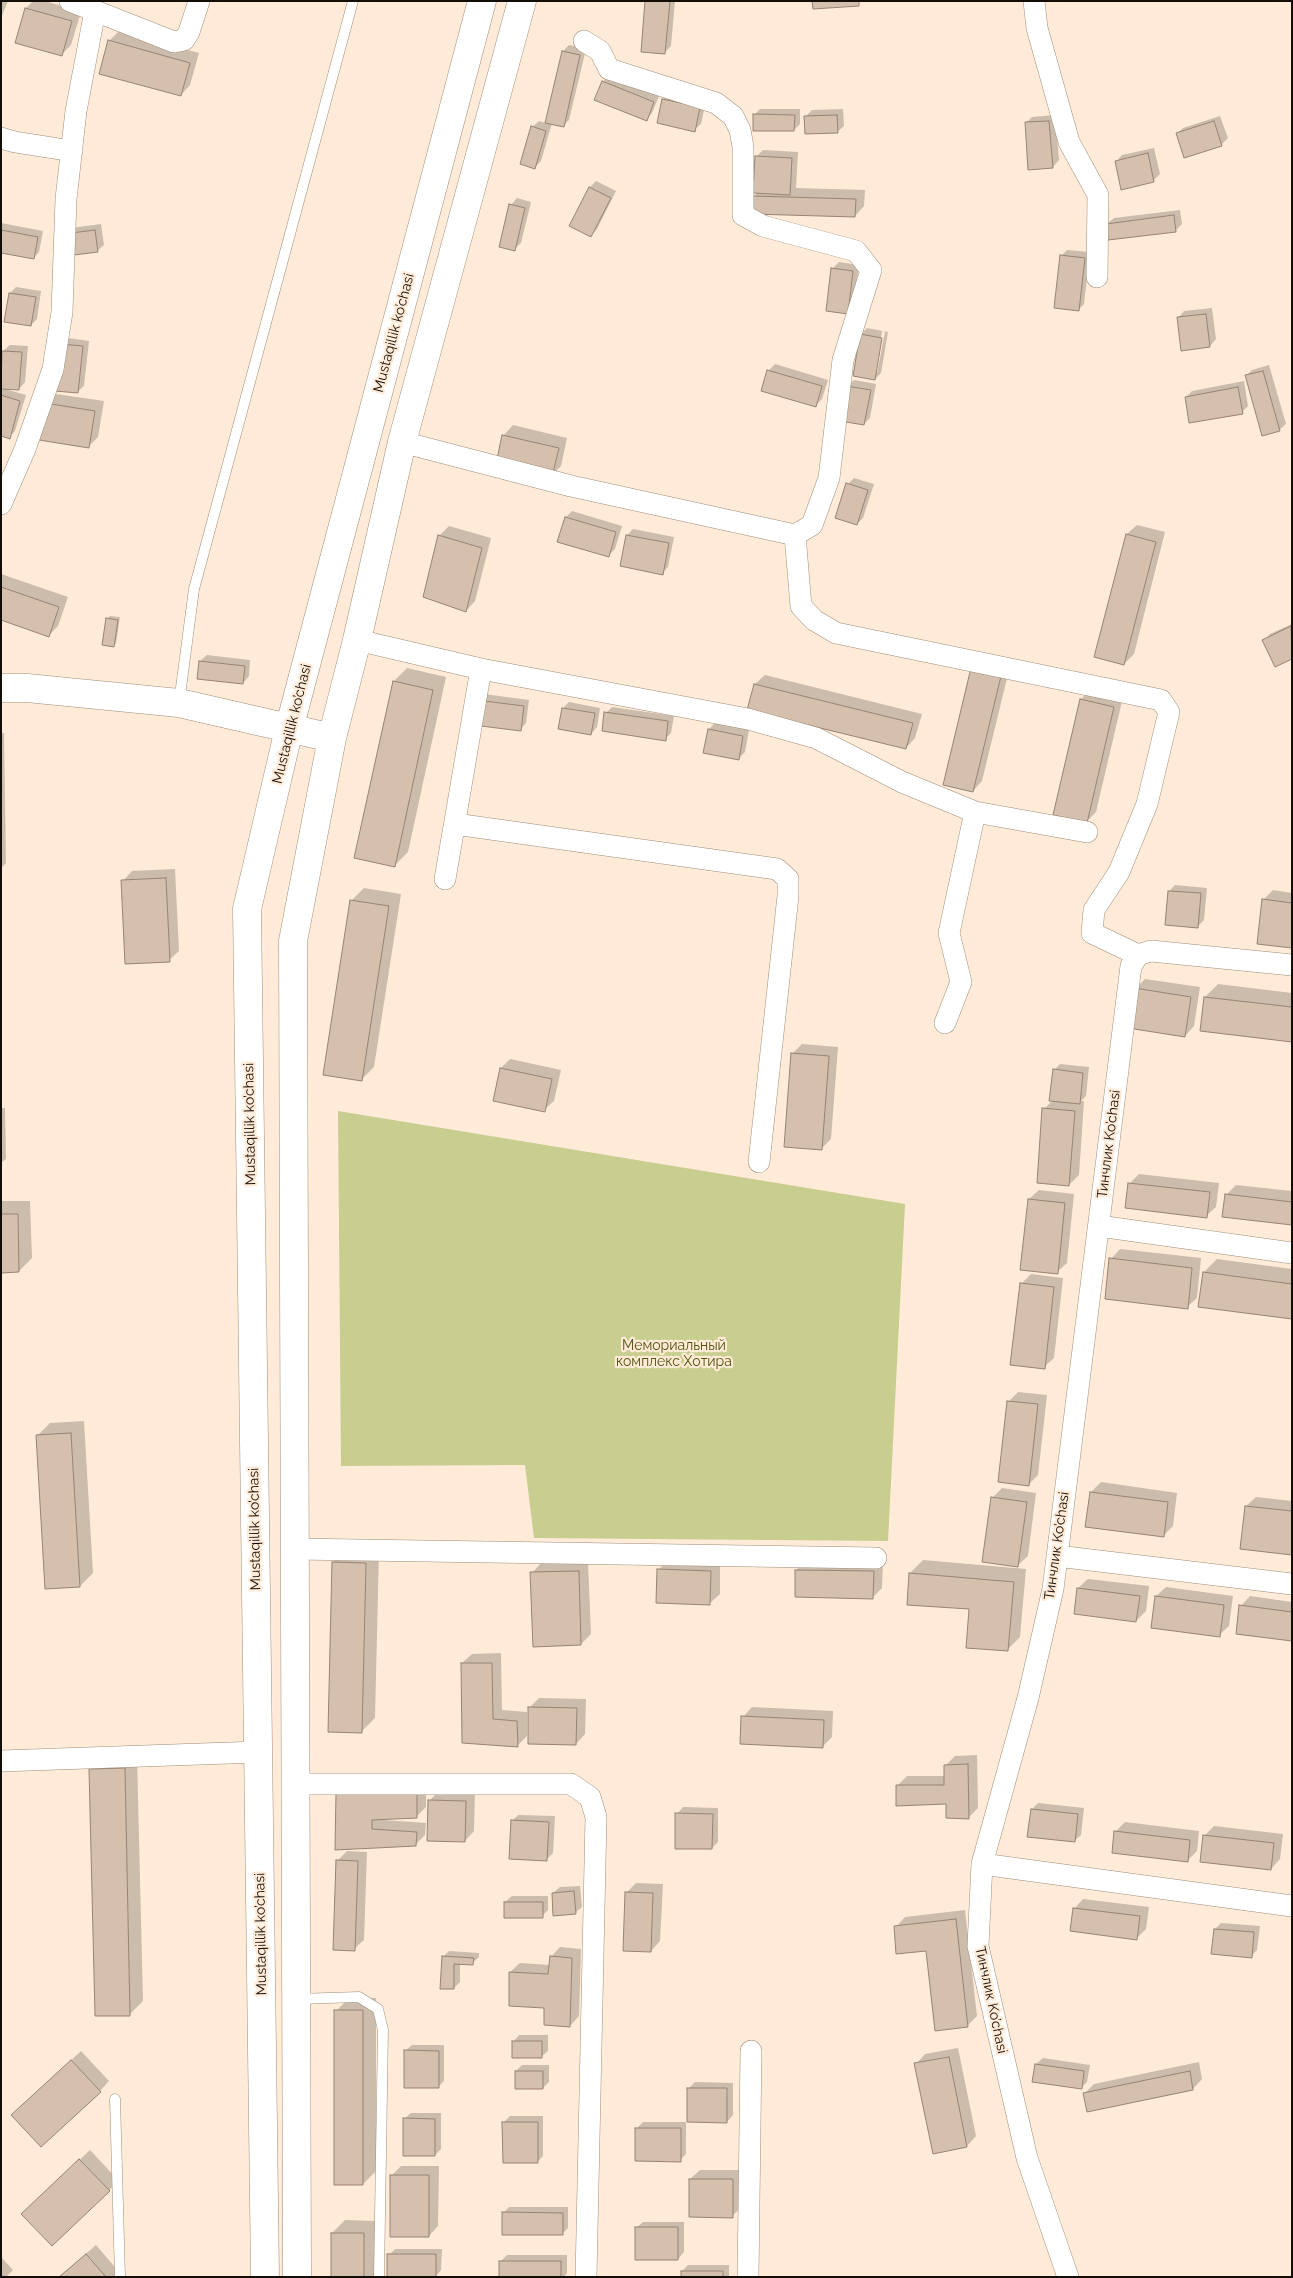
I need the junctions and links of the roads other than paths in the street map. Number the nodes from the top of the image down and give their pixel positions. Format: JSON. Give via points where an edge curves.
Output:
{"nodes":[{"id":1,"x":70,"y":1,"type":"edge"},
{"id":2,"x":199,"y":1,"type":"edge"},
{"id":3,"x":353,"y":1,"type":"edge"},
{"id":4,"x":482,"y":1,"type":"edge"},
{"id":5,"x":522,"y":1,"type":"edge"},
{"id":6,"x":1034,"y":1,"type":"edge"},
{"id":7,"x":95,"y":11,"type":"junction"},
{"id":8,"x":584,"y":41,"type":"dead end"},
{"id":9,"x":1,"y":138,"type":"edge"},
{"id":10,"x":72,"y":151,"type":"junction"},
{"id":11,"x":1097,"y":277,"type":"dead end"},
{"id":12,"x":402,"y":442,"type":"junction"},
{"id":13,"x":1,"y":504,"type":"edge"},
{"id":14,"x":794,"y":535,"type":"junction"},
{"id":15,"x":357,"y":640,"type":"junction"},
{"id":16,"x":481,"y":669,"type":"junction"},
{"id":17,"x":1,"y":688,"type":"edge"},
{"id":18,"x":179,"y":703,"type":"junction"},
{"id":19,"x":289,"y":730,"type":"junction"},
{"id":20,"x":332,"y":738,"type":"junction"},
{"id":21,"x":975,"y":812,"type":"junction"},
{"id":22,"x":455,"y":824,"type":"junction"},
{"id":23,"x":1088,"y":832,"type":"dead end"},
{"id":24,"x":445,"y":879,"type":"dead end"},
{"id":25,"x":1138,"y":955,"type":"junction"},
{"id":26,"x":1292,"y":965,"type":"edge"},
{"id":27,"x":945,"y":1023,"type":"dead end"},
{"id":28,"x":759,"y":1162,"type":"dead end"},
{"id":29,"x":1099,"y":1226,"type":"junction"},
{"id":30,"x":1292,"y":1253,"type":"edge"},
{"id":31,"x":295,"y":1549,"type":"junction"},
{"id":32,"x":1057,"y":1556,"type":"junction"},
{"id":33,"x":876,"y":1558,"type":"dead end"},
{"id":34,"x":1292,"y":1584,"type":"edge"},
{"id":35,"x":258,"y":1752,"type":"junction"},
{"id":36,"x":1,"y":1761,"type":"edge"},
{"id":37,"x":295,"y":1784,"type":"junction"},
{"id":38,"x":982,"y":1864,"type":"junction"},
{"id":39,"x":1292,"y":1906,"type":"edge"},
{"id":40,"x":296,"y":1999,"type":"junction"},
{"id":41,"x":751,"y":2051,"type":"dead end"},
{"id":42,"x":115,"y":2099,"type":"dead end"},
{"id":43,"x":120,"y":2277,"type":"edge"},
{"id":44,"x":265,"y":2277,"type":"edge"},
{"id":45,"x":297,"y":2277,"type":"edge"},
{"id":46,"x":379,"y":2277,"type":"edge"},
{"id":47,"x":586,"y":2277,"type":"edge"},
{"id":48,"x":748,"y":2277,"type":"edge"},
{"id":49,"x":1068,"y":2277,"type":"edge"}],
"edges":[{"from":1,"to":7,"type":"street"},
{"from":2,"to":7,"type":"street","via":[[189,32],[184,40],[174,42]]},
{"from":3,"to":18,"type":"lane","via":[[194,589]]},
{"from":4,"to":19,"type":"main road","name":"Mustaqillik ko’chasi"},
{"from":5,"to":12,"type":"main road"},
{"from":6,"to":11,"type":"street","via":[[1036,28],[1069,142],[1098,194]]},
{"from":7,"to":10,"type":"street","via":[[76,111]]},
{"from":8,"to":14,"type":"street","via":[[600,51],[609,69],[716,103],[733,116],[743,147],[744,215],[763,226],[856,251],[871,270],[843,360],[829,478],[812,525]]},
{"from":9,"to":10,"type":"street"},
{"from":10,"to":13,"type":"street","via":[[66,199],[62,312],[53,369],[25,449]]},
{"from":12,"to":14,"type":"street","via":[[571,486]]},
{"from":12,"to":15,"type":"main road"},
{"from":14,"to":25,"type":"street","via":[[801,606],[814,620],[836,633],[1161,700],[1169,712],[1147,804],[1119,872],[1094,910],[1092,933]]},
{"from":15,"to":16,"type":"street"},
{"from":15,"to":20,"type":"main road"},
{"from":16,"to":21,"type":"street","via":[[748,719],[816,738],[902,782]]},
{"from":16,"to":22,"type":"street"},
{"from":17,"to":18,"type":"main road"},
{"from":18,"to":19,"type":"main road"},
{"from":19,"to":20,"type":"main road"},
{"from":19,"to":35,"type":"main road","name":"Mustaqillik ko’chasi","via":[[248,909]]},
{"from":20,"to":31,"type":"main road","via":[[293,941]]},
{"from":21,"to":23,"type":"street"},
{"from":21,"to":27,"type":"street","via":[[949,933],[961,982]]},
{"from":22,"to":24,"type":"street"},
{"from":22,"to":28,"type":"street","via":[[777,869],[788,879]]},
{"from":25,"to":26,"type":"street","via":[[1151,951]]},
{"from":25,"to":29,"type":"street","name":"Тинчлик Ko’chasi","via":[[1131,966]]},
{"from":29,"to":30,"type":"street"},
{"from":29,"to":32,"type":"street","name":"Тинчлик Ko’chasi"},
{"from":31,"to":33,"type":"street"},
{"from":31,"to":37,"type":"main road"},
{"from":32,"to":34,"type":"street"},
{"from":32,"to":38,"type":"street","name":"Тинчлик Ko’chasi","via":[[1053,1589],[1028,1698]]},
{"from":35,"to":36,"type":"street"},
{"from":35,"to":44,"type":"main road","name":"Mustaqillik ko’chasi"},
{"from":37,"to":40,"type":"main road"},
{"from":37,"to":47,"type":"street","via":[[571,1784],[590,1797],[596,1817]]},
{"from":38,"to":39,"type":"street"},
{"from":38,"to":49,"type":"street","name":"Тинчлик Ko’chasi","via":[[978,1946],[1027,2158]]},
{"from":40,"to":45,"type":"main road"},
{"from":40,"to":46,"type":"lane","via":[[359,1997],[378,2009],[383,2030]]},
{"from":41,"to":48,"type":"street"},
{"from":42,"to":43,"type":"lane"}]}
